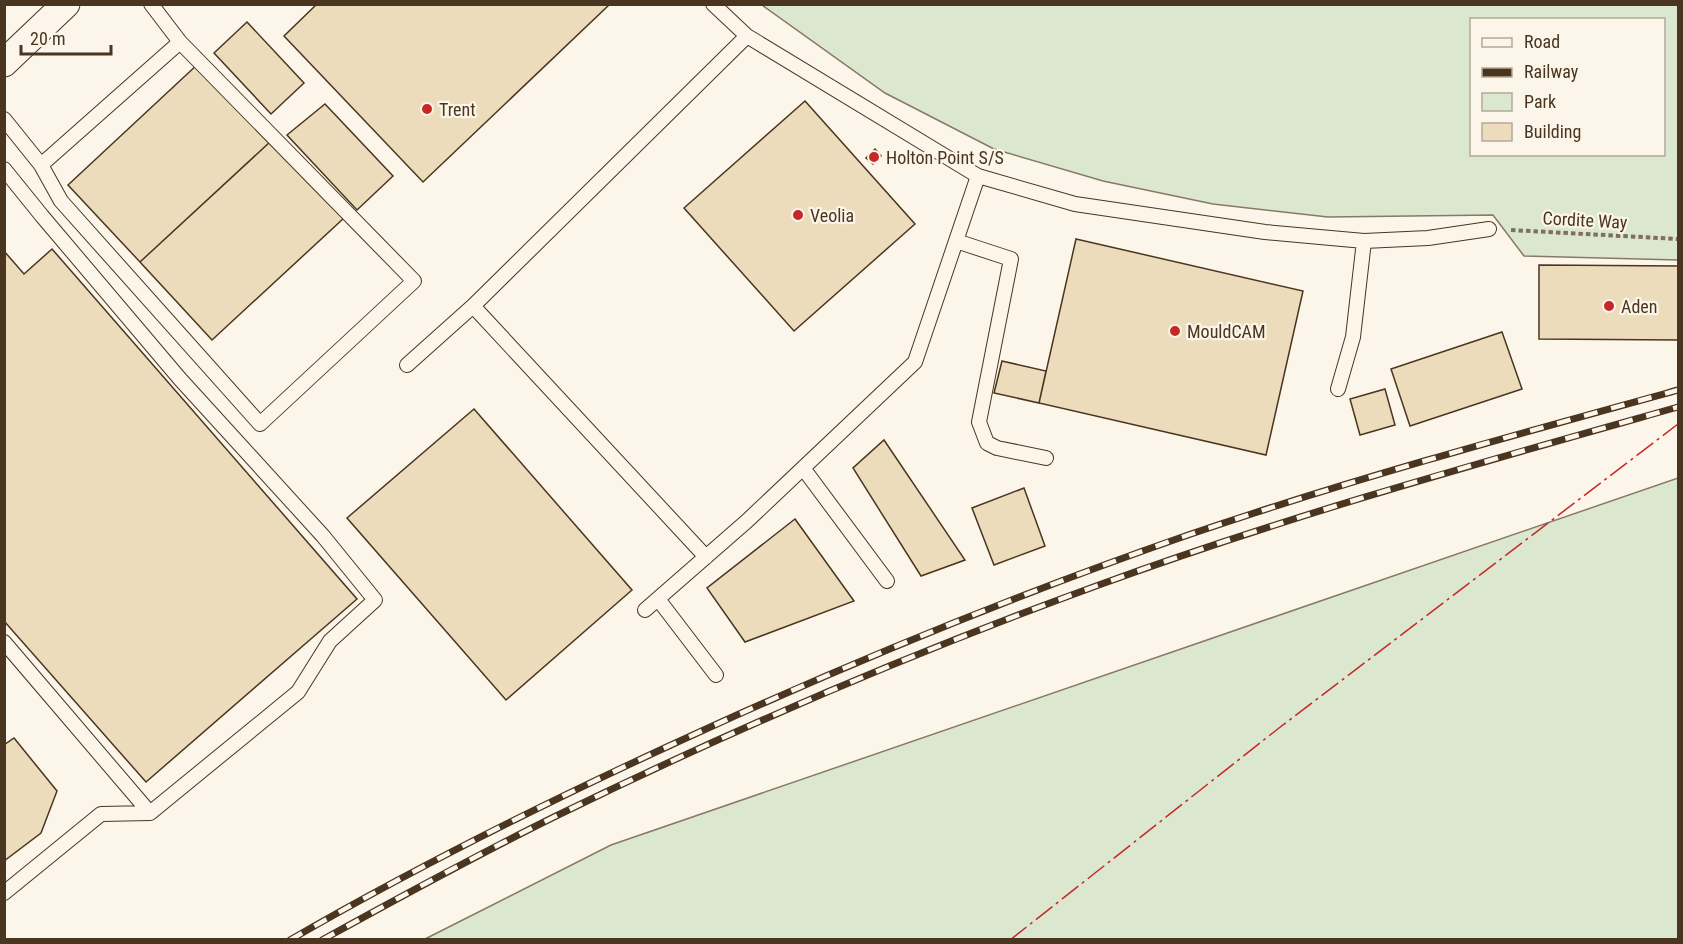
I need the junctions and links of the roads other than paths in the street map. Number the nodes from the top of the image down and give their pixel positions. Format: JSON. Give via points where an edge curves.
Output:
{"nodes":[{"id":1,"x":66,"y":4,"type":"edge"},
{"id":2,"x":151,"y":4,"type":"edge"},
{"id":3,"x":713,"y":4,"type":"edge"},
{"id":4,"x":747,"y":36,"type":"junction"},
{"id":5,"x":180,"y":42,"type":"junction"},
{"id":6,"x":7,"y":54,"type":"edge"},
{"id":7,"x":4,"y":119,"type":"edge"},
{"id":8,"x":41,"y":165,"type":"junction"},
{"id":9,"x":4,"y":169,"type":"edge"},
{"id":10,"x":978,"y":176,"type":"junction"},
{"id":11,"x":1489,"y":229,"type":"road end"},
{"id":12,"x":956,"y":241,"type":"junction"},
{"id":13,"x":1364,"y":241,"type":"junction"},
{"id":14,"x":473,"y":306,"type":"junction"},
{"id":15,"x":407,"y":365,"type":"dead end"},
{"id":16,"x":1338,"y":389,"type":"dead end"},
{"id":17,"x":1046,"y":458,"type":"dead end"},
{"id":18,"x":803,"y":468,"type":"junction"},
{"id":19,"x":706,"y":556,"type":"junction"},
{"id":20,"x":887,"y":581,"type":"dead end"},
{"id":21,"x":658,"y":599,"type":"junction"},
{"id":22,"x":645,"y":610,"type":"dead end"},
{"id":23,"x":4,"y":642,"type":"edge"},
{"id":24,"x":716,"y":675,"type":"dead end"},
{"id":25,"x":150,"y":813,"type":"junction"},
{"id":26,"x":4,"y":893,"type":"edge"}],
"edges":[{"from":1,"to":6,"type":"street"},
{"from":2,"to":5,"type":"lane"},
{"from":3,"to":4,"type":"lane"},
{"from":4,"to":10,"type":"lane"},
{"from":4,"to":14,"type":"lane"},
{"from":5,"to":8,"type":"lane"},
{"from":5,"to":8,"type":"lane","via":[[414,280],[260,424],[61,201]]},
{"from":7,"to":8,"type":"lane"},
{"from":9,"to":25,"type":"lane","via":[[172,370],[323,536],[375,600],[330,641],[298,692]]},
{"from":10,"to":12,"type":"lane"},
{"from":10,"to":13,"type":"lane","via":[[1075,204],[1265,232]]},
{"from":11,"to":13,"type":"lane","via":[[1428,238]]},
{"from":12,"to":17,"type":"lane","via":[[1011,260],[979,422],[987,443]]},
{"from":12,"to":18,"type":"lane","via":[[915,362]]},
{"from":13,"to":16,"type":"lane","via":[[1353,337]]},
{"from":14,"to":15,"type":"lane"},
{"from":14,"to":19,"type":"lane"},
{"from":18,"to":19,"type":"lane"},
{"from":18,"to":20,"type":"lane"},
{"from":19,"to":21,"type":"lane"},
{"from":21,"to":22,"type":"lane"},
{"from":21,"to":24,"type":"lane"},
{"from":23,"to":25,"type":"lane"},
{"from":25,"to":26,"type":"lane","via":[[101,814]]}]}
